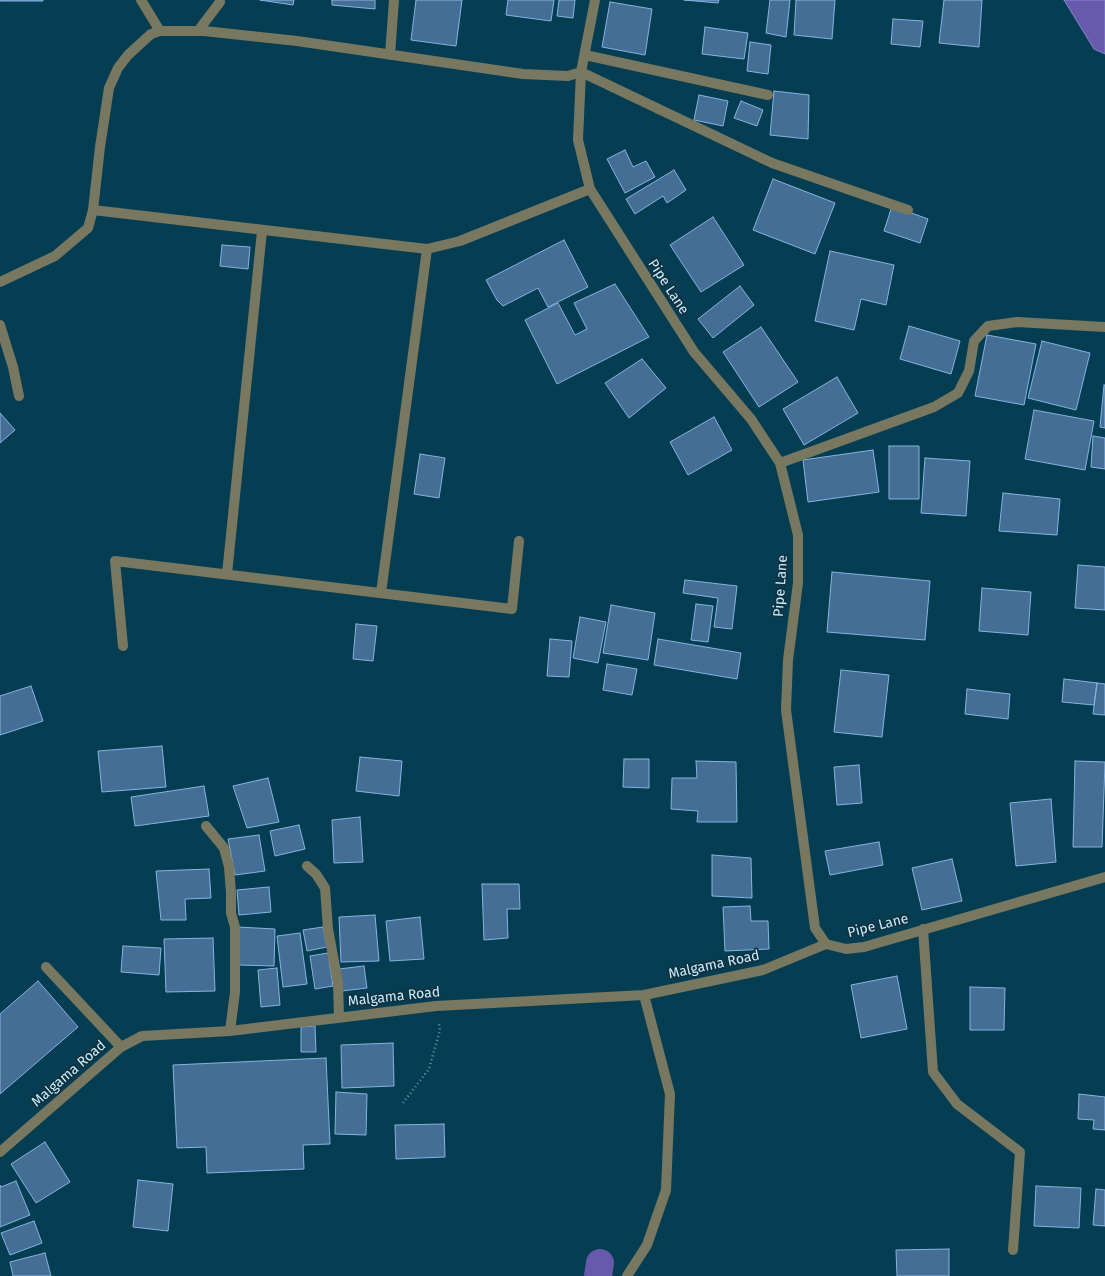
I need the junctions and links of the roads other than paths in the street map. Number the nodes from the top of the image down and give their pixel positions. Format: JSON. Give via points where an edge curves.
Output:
{"nodes":[{"id":1,"x":141,"y":0,"type":"edge"},
{"id":2,"x":394,"y":0,"type":"edge"},
{"id":3,"x":595,"y":0,"type":"edge"},
{"id":4,"x":220,"y":2,"type":"dead end"},
{"id":5,"x":160,"y":31,"type":"junction"},
{"id":6,"x":198,"y":31,"type":"junction"},
{"id":7,"x":584,"y":55,"type":"junction"},
{"id":8,"x":390,"y":56,"type":"junction"},
{"id":9,"x":581,"y":72,"type":"junction"},
{"id":10,"x":768,"y":95,"type":"dead end"},
{"id":11,"x":590,"y":189,"type":"junction"},
{"id":12,"x":93,"y":210,"type":"junction"},
{"id":13,"x":908,"y":210,"type":"dead end"},
{"id":14,"x":262,"y":231,"type":"junction"},
{"id":15,"x":427,"y":250,"type":"junction"},
{"id":16,"x":0,"y":282,"type":"edge"},
{"id":17,"x":0,"y":325,"type":"edge"},
{"id":18,"x":1105,"y":327,"type":"edge"},
{"id":19,"x":18,"y":396,"type":"dead end"},
{"id":20,"x":780,"y":462,"type":"junction"},
{"id":21,"x":519,"y":541,"type":"dead end"},
{"id":22,"x":227,"y":574,"type":"junction"},
{"id":23,"x":381,"y":592,"type":"junction"},
{"id":24,"x":123,"y":646,"type":"dead end"},
{"id":25,"x":206,"y":826,"type":"dead end"},
{"id":26,"x":307,"y":866,"type":"dead end"},
{"id":27,"x":1105,"y":876,"type":"edge"},
{"id":28,"x":923,"y":929,"type":"junction"},
{"id":29,"x":826,"y":944,"type":"junction"},
{"id":30,"x":46,"y":967,"type":"dead end"},
{"id":31,"x":644,"y":995,"type":"junction"},
{"id":32,"x":339,"y":1018,"type":"junction"},
{"id":33,"x":230,"y":1031,"type":"junction"},
{"id":34,"x":121,"y":1047,"type":"junction"},
{"id":35,"x":0,"y":1152,"type":"edge"},
{"id":36,"x":1013,"y":1250,"type":"dead end"},
{"id":37,"x":627,"y":1276,"type":"edge"}],
"edges":[{"from":1,"to":5,"type":"street"},
{"from":2,"to":8,"type":"street"},
{"from":3,"to":7,"type":"street","name":"Pipe Lane"},
{"from":4,"to":6,"type":"street"},
{"from":5,"to":6,"type":"street"},
{"from":5,"to":12,"type":"street","via":[[152,34],[128,55],[118,68],[109,88]]},
{"from":6,"to":8,"type":"street","via":[[297,41]]},
{"from":7,"to":9,"type":"street","name":"Pipe Lane"},
{"from":7,"to":10,"type":"street"},
{"from":8,"to":9,"type":"street","via":[[523,74],[568,76]]},
{"from":9,"to":11,"type":"street","name":"Pipe Lane","via":[[578,140]]},
{"from":9,"to":13,"type":"street","via":[[772,162]]},
{"from":11,"to":15,"type":"street","via":[[460,241]]},
{"from":11,"to":20,"type":"street","name":"Pipe Lane","via":[[694,352],[751,419]]},
{"from":12,"to":14,"type":"street"},
{"from":12,"to":16,"type":"street","via":[[88,228],[55,256]]},
{"from":14,"to":15,"type":"street"},
{"from":14,"to":22,"type":"street"},
{"from":15,"to":23,"type":"street"},
{"from":17,"to":19,"type":"street","via":[[13,367]]},
{"from":18,"to":20,"type":"street","via":[[1017,322],[988,326],[974,341],[969,371],[958,393],[934,407]]},
{"from":20,"to":29,"type":"street","name":"Pipe Lane","via":[[798,535],[798,583],[788,660],[786,710],[815,928]]},
{"from":21,"to":23,"type":"street","via":[[512,609]]},
{"from":22,"to":23,"type":"street"},
{"from":22,"to":24,"type":"street","via":[[115,561]]},
{"from":25,"to":33,"type":"street","via":[[224,848],[229,867],[231,913],[235,927],[235,992]]},
{"from":26,"to":32,"type":"street","via":[[325,888],[328,929],[338,983]]},
{"from":27,"to":28,"type":"street","name":"Pipe Lane"},
{"from":28,"to":29,"type":"street","name":"Pipe Lane","via":[[864,947],[846,949]]},
{"from":28,"to":36,"type":"street","via":[[933,1072],[957,1104],[1020,1152]]},
{"from":29,"to":31,"type":"street","name":"Malgama Road","via":[[763,970]]},
{"from":30,"to":34,"type":"street"},
{"from":31,"to":32,"type":"street","name":"Malgama Road","via":[[436,1006]]},
{"from":31,"to":37,"type":"street","via":[[670,1094],[666,1190],[647,1245]]},
{"from":32,"to":33,"type":"street","name":"Malgama Road"},
{"from":33,"to":34,"type":"street","name":"Malgama Road","via":[[142,1036]]},
{"from":34,"to":35,"type":"street","name":"Malgama Road"}]}
